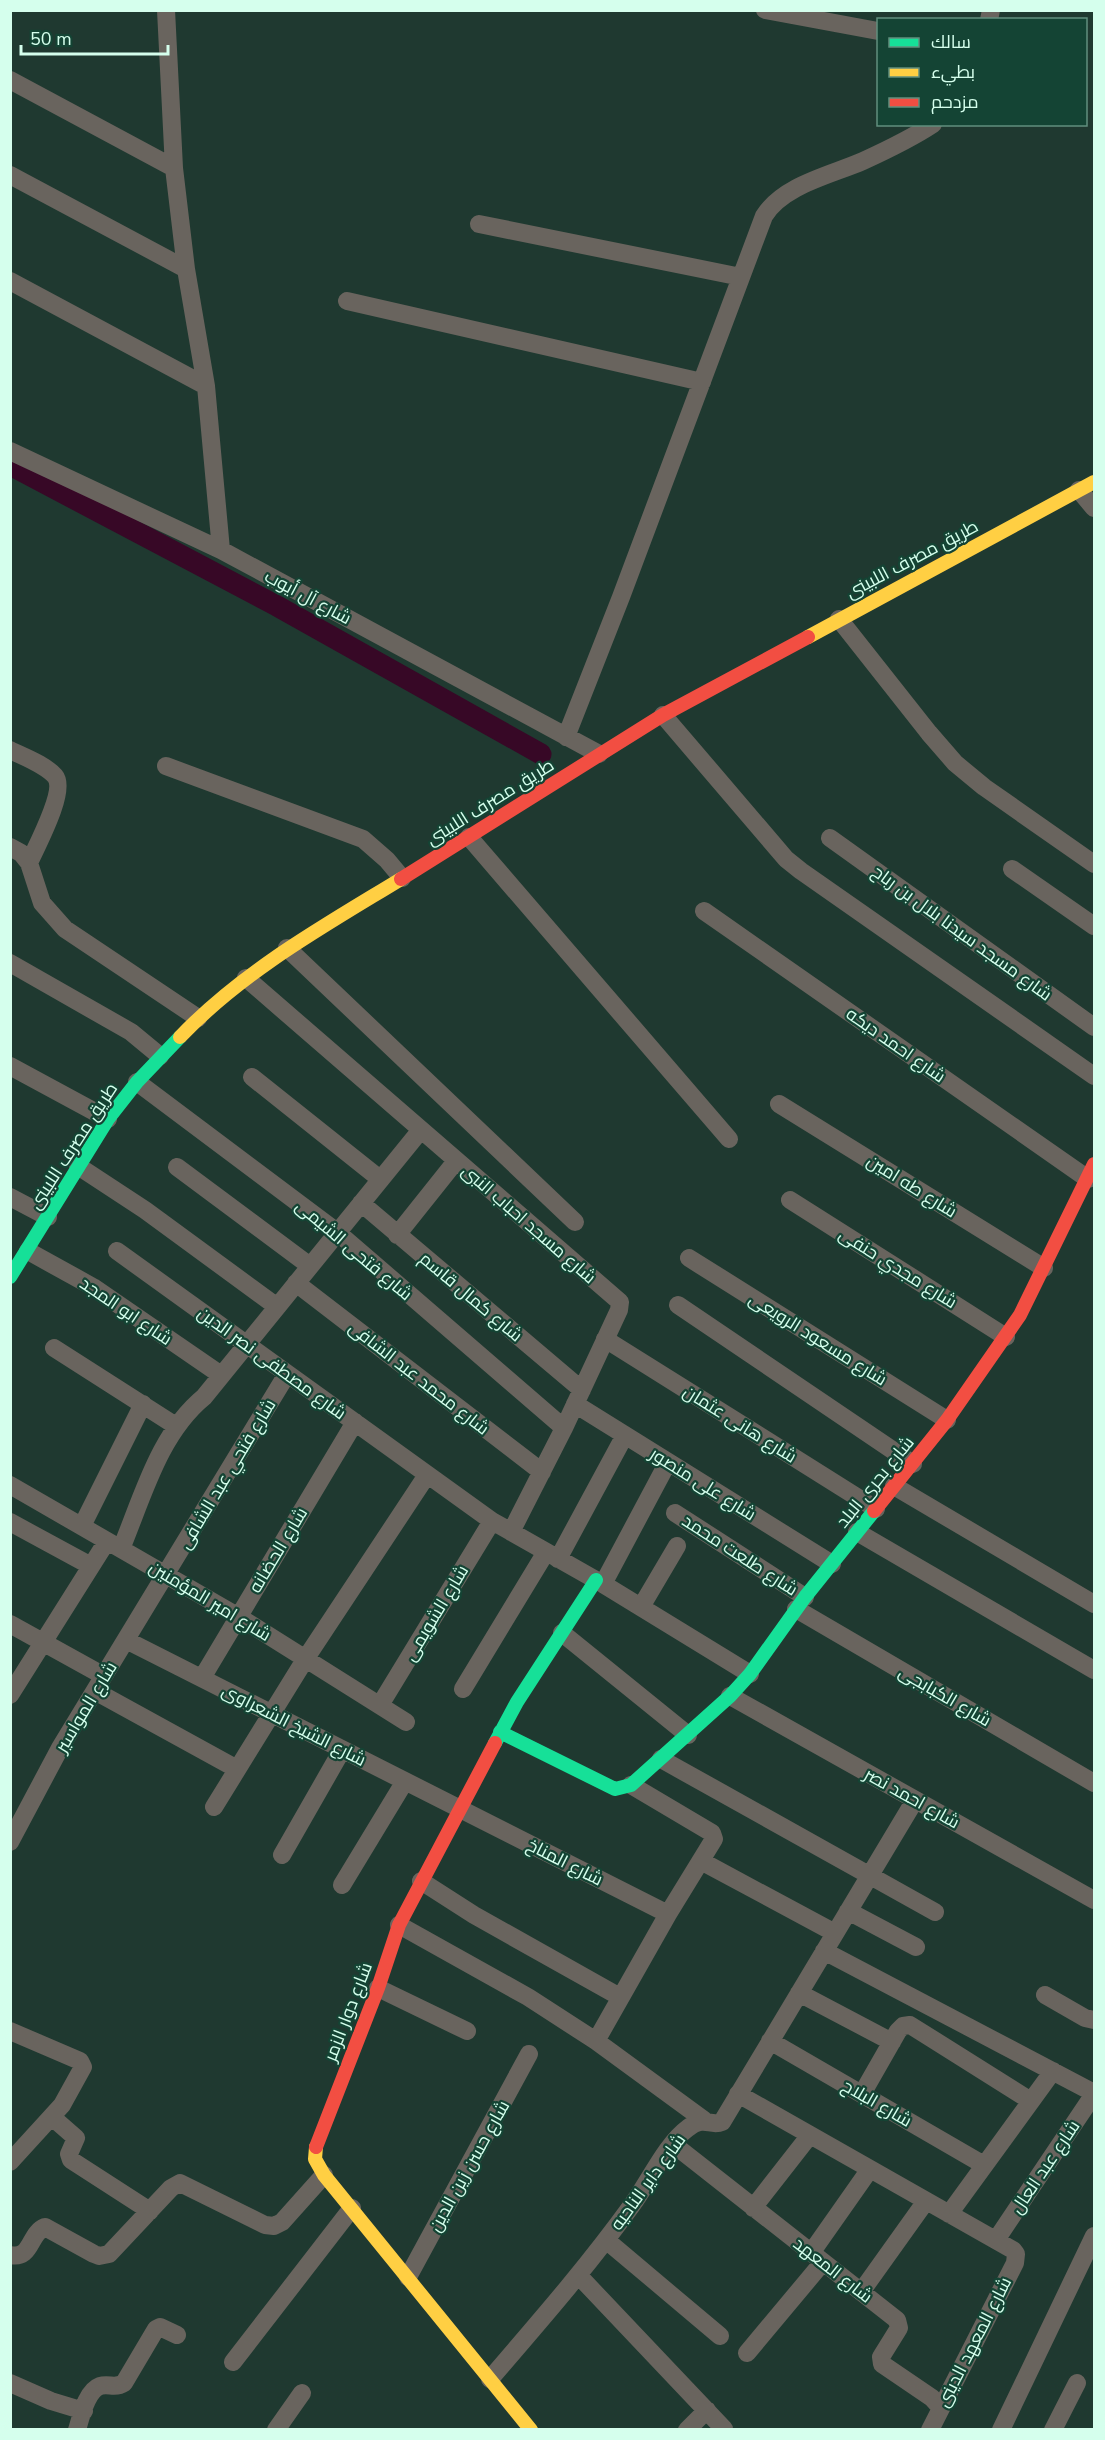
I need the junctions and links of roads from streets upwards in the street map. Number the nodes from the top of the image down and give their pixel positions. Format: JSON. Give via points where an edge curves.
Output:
{"nodes":[{"id":1,"x":166,"y":10,"type":"edge"},
{"id":2,"x":765,"y":10,"type":"edge"},
{"id":3,"x":877,"y":31,"type":"edge"},
{"id":4,"x":10,"y":80,"type":"edge"},
{"id":5,"x":929,"y":126,"type":"edge"},
{"id":6,"x":174,"y":168,"type":"junction"},
{"id":7,"x":10,"y":175,"type":"edge"},
{"id":8,"x":479,"y":224,"type":"dead end"},
{"id":9,"x":186,"y":269,"type":"junction"},
{"id":10,"x":741,"y":277,"type":"junction"},
{"id":11,"x":10,"y":281,"type":"edge"},
{"id":12,"x":347,"y":301,"type":"dead end"},
{"id":13,"x":702,"y":382,"type":"junction"},
{"id":14,"x":206,"y":386,"type":"junction"},
{"id":15,"x":10,"y":451,"type":"edge"},
{"id":16,"x":1087,"y":486,"type":"edge"},
{"id":17,"x":1095,"y":508,"type":"edge"},
{"id":18,"x":221,"y":550,"type":"junction"},
{"id":19,"x":839,"y":619,"type":"junction"},
{"id":20,"x":663,"y":715,"type":"junction"},
{"id":21,"x":566,"y":737,"type":"junction"},
{"id":22,"x":10,"y":750,"type":"edge"},
{"id":23,"x":599,"y":754,"type":"junction"},
{"id":24,"x":166,"y":765,"type":"dead end"},
{"id":25,"x":469,"y":837,"type":"junction"},
{"id":26,"x":831,"y":838,"type":"dead end"},
{"id":27,"x":10,"y":847,"type":"edge"},
{"id":28,"x":29,"y":863,"type":"junction"},
{"id":29,"x":1095,"y":864,"type":"edge"},
{"id":30,"x":1012,"y":868,"type":"dead end"},
{"id":31,"x":402,"y":878,"type":"junction"},
{"id":32,"x":704,"y":910,"type":"dead end"},
{"id":33,"x":1095,"y":926,"type":"edge"},
{"id":34,"x":287,"y":948,"type":"junction"},
{"id":35,"x":10,"y":963,"type":"edge"},
{"id":36,"x":246,"y":978,"type":"junction"},
{"id":37,"x":198,"y":1018,"type":"junction"},
{"id":38,"x":1095,"y":1027,"type":"edge"},
{"id":39,"x":160,"y":1056,"type":"junction"},
{"id":40,"x":10,"y":1066,"type":"edge"},
{"id":41,"x":252,"y":1077,"type":"dead end"},
{"id":42,"x":1095,"y":1077,"type":"edge"},
{"id":43,"x":137,"y":1082,"type":"junction"},
{"id":44,"x":779,"y":1104,"type":"dead end"},
{"id":45,"x":108,"y":1119,"type":"junction"},
{"id":46,"x":420,"y":1131,"type":"junction"},
{"id":47,"x":729,"y":1139,"type":"dead end"},
{"id":48,"x":456,"y":1161,"type":"junction"},
{"id":49,"x":78,"y":1166,"type":"junction"},
{"id":50,"x":177,"y":1167,"type":"dead end"},
{"id":51,"x":1091,"y":1171,"type":"edge"},
{"id":52,"x":380,"y":1179,"type":"junction"},
{"id":53,"x":10,"y":1197,"type":"edge"},
{"id":54,"x":790,"y":1200,"type":"dead end"},
{"id":55,"x":361,"y":1203,"type":"junction"},
{"id":56,"x":48,"y":1217,"type":"junction"},
{"id":57,"x":575,"y":1222,"type":"dead end"},
{"id":58,"x":337,"y":1232,"type":"junction"},
{"id":59,"x":397,"y":1234,"type":"junction"},
{"id":60,"x":28,"y":1251,"type":"junction"},
{"id":61,"x":117,"y":1251,"type":"dead end"},
{"id":62,"x":689,"y":1258,"type":"dead end"},
{"id":63,"x":310,"y":1266,"type":"junction"},
{"id":64,"x":1044,"y":1268,"type":"junction"},
{"id":65,"x":10,"y":1277,"type":"edge"},
{"id":66,"x":296,"y":1282,"type":"junction"},
{"id":67,"x":678,"y":1305,"type":"dead end"},
{"id":68,"x":276,"y":1306,"type":"junction"},
{"id":69,"x":1006,"y":1337,"type":"junction"},
{"id":70,"x":604,"y":1339,"type":"junction"},
{"id":71,"x":246,"y":1344,"type":"junction"},
{"id":72,"x":54,"y":1348,"type":"dead end"},
{"id":73,"x":287,"y":1374,"type":"junction"},
{"id":74,"x":221,"y":1376,"type":"junction"},
{"id":75,"x":578,"y":1397,"type":"junction"},
{"id":76,"x":143,"y":1404,"type":"junction"},
{"id":77,"x":948,"y":1420,"type":"junction"},
{"id":78,"x":355,"y":1422,"type":"junction"},
{"id":79,"x":177,"y":1426,"type":"junction"},
{"id":80,"x":564,"y":1428,"type":"junction"},
{"id":81,"x":625,"y":1435,"type":"junction"},
{"id":82,"x":668,"y":1462,"type":"junction"},
{"id":83,"x":913,"y":1464,"type":"junction"},
{"id":84,"x":542,"y":1473,"type":"junction"},
{"id":85,"x":427,"y":1475,"type":"junction"},
{"id":86,"x":10,"y":1485,"type":"edge"},
{"id":87,"x":894,"y":1486,"type":"junction"},
{"id":88,"x":876,"y":1509,"type":"junction"},
{"id":89,"x":675,"y":1513,"type":"dead end"},
{"id":90,"x":492,"y":1521,"type":"junction"},
{"id":91,"x":10,"y":1522,"type":"edge"},
{"id":92,"x":82,"y":1526,"type":"junction"},
{"id":93,"x":511,"y":1532,"type":"junction"},
{"id":94,"x":857,"y":1532,"type":"junction"},
{"id":95,"x":114,"y":1545,"type":"junction"},
{"id":96,"x":677,"y":1546,"type":"dead end"},
{"id":97,"x":552,"y":1556,"type":"junction"},
{"id":98,"x":832,"y":1564,"type":"junction"},
{"id":99,"x":91,"y":1566,"type":"junction"},
{"id":100,"x":167,"y":1575,"type":"junction"},
{"id":101,"x":599,"y":1582,"type":"junction"},
{"id":102,"x":801,"y":1603,"type":"junction"},
{"id":103,"x":1095,"y":1605,"type":"edge"},
{"id":104,"x":641,"y":1607,"type":"junction"},
{"id":105,"x":239,"y":1617,"type":"junction"},
{"id":106,"x":10,"y":1624,"type":"edge"},
{"id":107,"x":562,"y":1633,"type":"junction"},
{"id":108,"x":126,"y":1640,"type":"junction"},
{"id":109,"x":44,"y":1643,"type":"junction"},
{"id":110,"x":306,"y":1658,"type":"junction"},
{"id":111,"x":1095,"y":1670,"type":"edge"},
{"id":112,"x":750,"y":1674,"type":"junction"},
{"id":113,"x":202,"y":1678,"type":"junction"},
{"id":114,"x":99,"y":1683,"type":"junction"},
{"id":115,"x":464,"y":1689,"type":"dead end"},
{"id":116,"x":10,"y":1695,"type":"edge"},
{"id":117,"x":730,"y":1696,"type":"junction"},
{"id":118,"x":380,"y":1705,"type":"junction"},
{"id":119,"x":272,"y":1714,"type":"junction"},
{"id":120,"x":406,"y":1722,"type":"dead end"},
{"id":121,"x":500,"y":1732,"type":"junction"},
{"id":122,"x":688,"y":1735,"type":"junction"},
{"id":123,"x":342,"y":1750,"type":"junction"},
{"id":124,"x":661,"y":1759,"type":"junction"},
{"id":125,"x":237,"y":1769,"type":"junction"},
{"id":126,"x":405,"y":1781,"type":"junction"},
{"id":127,"x":1095,"y":1783,"type":"edge"},
{"id":128,"x":631,"y":1785,"type":"junction"},
{"id":129,"x":915,"y":1800,"type":"junction"},
{"id":130,"x":214,"y":1807,"type":"dead end"},
{"id":131,"x":462,"y":1810,"type":"junction"},
{"id":132,"x":10,"y":1842,"type":"edge"},
{"id":133,"x":282,"y":1855,"type":"dead end"},
{"id":134,"x":701,"y":1861,"type":"junction"},
{"id":135,"x":870,"y":1876,"type":"junction"},
{"id":136,"x":421,"y":1881,"type":"junction"},
{"id":137,"x":342,"y":1885,"type":"dead end"},
{"id":138,"x":1095,"y":1900,"type":"edge"},
{"id":139,"x":848,"y":1911,"type":"junction"},
{"id":140,"x":934,"y":1912,"type":"dead end"},
{"id":141,"x":668,"y":1914,"type":"junction"},
{"id":142,"x":399,"y":1925,"type":"junction"},
{"id":143,"x":835,"y":1933,"type":"junction"},
{"id":144,"x":916,"y":1947,"type":"dead end"},
{"id":145,"x":824,"y":1951,"type":"junction"},
{"id":146,"x":378,"y":1988,"type":"junction"},
{"id":147,"x":799,"y":1993,"type":"junction"},
{"id":148,"x":1045,"y":1995,"type":"dead end"},
{"id":149,"x":620,"y":1997,"type":"junction"},
{"id":150,"x":1095,"y":2020,"type":"edge"},
{"id":151,"x":10,"y":2031,"type":"edge"},
{"id":152,"x":467,"y":2031,"type":"dead end"},
{"id":153,"x":596,"y":2041,"type":"junction"},
{"id":154,"x":770,"y":2041,"type":"junction"},
{"id":155,"x":892,"y":2042,"type":"junction"},
{"id":156,"x":529,"y":2054,"type":"dead end"},
{"id":157,"x":1053,"y":2071,"type":"junction"},
{"id":158,"x":1095,"y":2093,"type":"edge"},
{"id":159,"x":738,"y":2094,"type":"junction"},
{"id":160,"x":862,"y":2094,"type":"junction"},
{"id":161,"x":1031,"y":2101,"type":"junction"},
{"id":162,"x":52,"y":2117,"type":"junction"},
{"id":163,"x":704,"y":2120,"type":"junction"},
{"id":164,"x":810,"y":2135,"type":"junction"},
{"id":165,"x":673,"y":2144,"type":"junction"},
{"id":166,"x":10,"y":2162,"type":"edge"},
{"id":167,"x":984,"y":2165,"type":"junction"},
{"id":168,"x":870,"y":2169,"type":"junction"},
{"id":169,"x":324,"y":2175,"type":"junction"},
{"id":170,"x":926,"y":2201,"type":"junction"},
{"id":171,"x":352,"y":2208,"type":"junction"},
{"id":172,"x":753,"y":2208,"type":"junction"},
{"id":173,"x":150,"y":2211,"type":"junction"},
{"id":174,"x":949,"y":2214,"type":"junction"},
{"id":175,"x":1095,"y":2236,"type":"edge"},
{"id":176,"x":606,"y":2240,"type":"junction"},
{"id":177,"x":996,"y":2240,"type":"junction"},
{"id":178,"x":10,"y":2255,"type":"edge"},
{"id":179,"x":817,"y":2258,"type":"junction"},
{"id":180,"x":579,"y":2276,"type":"junction"},
{"id":181,"x":408,"y":2277,"type":"junction"},
{"id":182,"x":861,"y":2292,"type":"junction"},
{"id":183,"x":177,"y":2335,"type":"dead end"},
{"id":184,"x":720,"y":2336,"type":"dead end"},
{"id":185,"x":747,"y":2353,"type":"dead end"},
{"id":186,"x":233,"y":2362,"type":"dead end"},
{"id":187,"x":490,"y":2379,"type":"junction"},
{"id":188,"x":10,"y":2383,"type":"edge"},
{"id":189,"x":1077,"y":2383,"type":"dead end"},
{"id":190,"x":302,"y":2393,"type":"dead end"},
{"id":191,"x":940,"y":2407,"type":"junction"},
{"id":192,"x":707,"y":2410,"type":"junction"},
{"id":193,"x":84,"y":2411,"type":"junction"},
{"id":194,"x":724,"y":2429,"type":"edge"},
{"id":195,"x":77,"y":2430,"type":"edge"},
{"id":196,"x":276,"y":2430,"type":"edge"},
{"id":197,"x":531,"y":2430,"type":"edge"},
{"id":198,"x":687,"y":2430,"type":"edge"},
{"id":199,"x":930,"y":2430,"type":"edge"},
{"id":200,"x":1001,"y":2430,"type":"edge"},
{"id":201,"x":1053,"y":2430,"type":"edge"}],
"edges":[{"from":1,"to":6,"type":"street"},
{"from":2,"to":3,"type":"street"},
{"from":4,"to":6,"type":"street"},
{"from":5,"to":10,"type":"street","via":[[866,159],[785,193],[764,216]]},
{"from":6,"to":9,"type":"street"},
{"from":7,"to":9,"type":"street"},
{"from":8,"to":10,"type":"street"},
{"from":9,"to":14,"type":"street"},
{"from":10,"to":13,"type":"street"},
{"from":11,"to":14,"type":"street"},
{"from":12,"to":13,"type":"street"},
{"from":13,"to":21,"type":"street"},
{"from":14,"to":18,"type":"street"},
{"from":15,"to":18,"type":"street","name":"شارع آل أيوب"},
{"from":16,"to":17,"type":"street"},
{"from":16,"to":19,"type":"street","name":"طريق مصرف اللبينى"},
{"from":18,"to":21,"type":"street","name":"شارع آل أيوب"},
{"from":19,"to":20,"type":"street","name":"طريق مصرف اللبينى"},
{"from":19,"to":29,"type":"street","via":[[955,763]]},
{"from":20,"to":23,"type":"street","name":"طريق مصرف اللبينى"},
{"from":20,"to":42,"type":"street","via":[[786,859]]},
{"from":21,"to":23,"type":"street","name":"شارع آل أيوب"},
{"from":22,"to":28,"type":"street","via":[[47,770],[56,777],[59,787]]},
{"from":23,"to":25,"type":"street","name":"طريق مصرف اللبينى"},
{"from":24,"to":31,"type":"street","via":[[363,839]]},
{"from":25,"to":31,"type":"street","name":"طريق مصرف اللبينى"},
{"from":25,"to":47,"type":"street"},
{"from":26,"to":38,"type":"street","name":"شارع مسجد سيدنا بلال بن رباح"},
{"from":27,"to":28,"type":"street"},
{"from":28,"to":37,"type":"street","via":[[42,903],[65,929]]},
{"from":30,"to":33,"type":"street"},
{"from":31,"to":34,"type":"street","name":"طريق مصرف اللبينى"},
{"from":32,"to":51,"type":"street","name":"شارع احمد ديكه"},
{"from":34,"to":36,"type":"street","name":"طريق مصرف اللبينى"},
{"from":34,"to":57,"type":"street"},
{"from":35,"to":39,"type":"street","via":[[131,1032]]},
{"from":36,"to":37,"type":"street","name":"طريق مصرف اللبينى"},
{"from":36,"to":46,"type":"street","name":"شارع مسجد احباب النبى"},
{"from":37,"to":39,"type":"street","name":"طريق مصرف اللبينى"},
{"from":39,"to":43,"type":"street","name":"طريق مصرف اللبينى"},
{"from":40,"to":45,"type":"street"},
{"from":41,"to":52,"type":"street"},
{"from":43,"to":45,"type":"street","name":"طريق مصرف اللبينى"},
{"from":43,"to":58,"type":"street","name":"شارع فتحى الشيمى"},
{"from":44,"to":64,"type":"street","name":"شارع طه امين"},
{"from":45,"to":49,"type":"street","name":"طريق مصرف اللبينى"},
{"from":46,"to":48,"type":"street","name":"شارع مسجد احباب النبى"},
{"from":46,"to":52,"type":"street"},
{"from":48,"to":59,"type":"street"},
{"from":48,"to":70,"type":"street","name":"شارع مسجد احباب النبى","via":[[620,1302]]},
{"from":49,"to":56,"type":"street","name":"طريق مصرف اللبينى"},
{"from":49,"to":68,"type":"street"},
{"from":50,"to":63,"type":"street"},
{"from":51,"to":64,"type":"street","name":"شارع بحرى البلد"},
{"from":52,"to":55,"type":"street"},
{"from":53,"to":56,"type":"street"},
{"from":54,"to":69,"type":"street","name":"شارع مجدي حنفى"},
{"from":55,"to":58,"type":"street"},
{"from":55,"to":59,"type":"street","name":"شارع كمال قاسم"},
{"from":56,"to":60,"type":"street","name":"طريق مصرف اللبينى"},
{"from":58,"to":63,"type":"street"},
{"from":58,"to":80,"type":"street","name":"شارع فتحى الشيمى"},
{"from":59,"to":75,"type":"street","name":"شارع كمال قاسم"},
{"from":60,"to":65,"type":"street","name":"طريق مصرف اللبينى"},
{"from":60,"to":74,"type":"street","name":"شارع ابو المجد","via":[[93,1287]]},
{"from":61,"to":71,"type":"street","name":"شارع مصطفى نصر الدين"},
{"from":62,"to":77,"type":"street","name":"شارع مسعود الرويعى"},
{"from":63,"to":66,"type":"street"},
{"from":64,"to":69,"type":"street","name":"شارع بحرى البلد"},
{"from":66,"to":68,"type":"street"},
{"from":66,"to":84,"type":"street","name":"شارع محمد عبد الشافى"},
{"from":67,"to":83,"type":"street"},
{"from":68,"to":71,"type":"street"},
{"from":69,"to":77,"type":"street","name":"شارع بحرى البلد"},
{"from":70,"to":75,"type":"street","name":"شارع مسجد احباب النبى"},
{"from":70,"to":88,"type":"street","name":"شارع هانى عثمان"},
{"from":71,"to":73,"type":"street","name":"شارع مصطفى نصر الدين"},
{"from":71,"to":74,"type":"street"},
{"from":72,"to":76,"type":"street"},
{"from":73,"to":78,"type":"street","name":"شارع مصطفى نصر الدين"},
{"from":73,"to":100,"type":"street","name":"شارع فتحي عبد الشافى"},
{"from":74,"to":79,"type":"street"},
{"from":75,"to":80,"type":"street","name":"شارع مسجد احباب النبى"},
{"from":75,"to":81,"type":"street","name":"شارع على منصور"},
{"from":76,"to":79,"type":"street"},
{"from":76,"to":92,"type":"street"},
{"from":77,"to":83,"type":"street","name":"شارع بحرى البلد"},
{"from":78,"to":85,"type":"street","name":"شارع مصطفى نصر الدين"},
{"from":78,"to":105,"type":"street","name":"شارع الحضانه"},
{"from":79,"to":95,"type":"street"},
{"from":80,"to":84,"type":"street","name":"شارع مسجد احباب النبى"},
{"from":81,"to":82,"type":"street","name":"شارع على منصور"},
{"from":81,"to":97,"type":"street"},
{"from":82,"to":98,"type":"street","name":"شارع على منصور"},
{"from":82,"to":101,"type":"street"},
{"from":83,"to":87,"type":"street","name":"شارع بحرى البلد"},
{"from":84,"to":93,"type":"street","name":"شارع مسجد احباب النبى"},
{"from":85,"to":90,"type":"street","name":"شارع مصطفى نصر الدين"},
{"from":85,"to":110,"type":"street"},
{"from":86,"to":92,"type":"street","name":"شارع امير المؤمنين"},
{"from":87,"to":88,"type":"street","name":"شارع بحرى البلد"},
{"from":87,"to":103,"type":"street"},
{"from":88,"to":94,"type":"street","name":"شارع بحرى البلد"},
{"from":89,"to":102,"type":"street","name":"شارع طلعت محمد"},
{"from":90,"to":93,"type":"street","name":"شارع مصطفى نصر الدين"},
{"from":90,"to":118,"type":"street","name":"شارع الشويمى"},
{"from":91,"to":99,"type":"street"},
{"from":92,"to":95,"type":"street","name":"شارع امير المؤمنين"},
{"from":93,"to":97,"type":"street","name":"شارع مصطفى نصر الدين"},
{"from":94,"to":98,"type":"street","name":"شارع بحرى البلد"},
{"from":94,"to":111,"type":"street"},
{"from":95,"to":99,"type":"street"},
{"from":95,"to":100,"type":"street","name":"شارع امير المؤمنين"},
{"from":96,"to":104,"type":"street"},
{"from":97,"to":101,"type":"street","name":"شارع مصطفى نصر الدين"},
{"from":97,"to":115,"type":"street"},
{"from":98,"to":102,"type":"street","name":"شارع بحرى البلد"},
{"from":99,"to":109,"type":"street"},
{"from":100,"to":105,"type":"street","name":"شارع امير المؤمنين"},
{"from":100,"to":108,"type":"street","name":"شارع المواسير"},
{"from":101,"to":104,"type":"street","name":"شارع مصطفى نصر الدين"},
{"from":101,"to":107,"type":"street","name":"شارع دوار الزمر"},
{"from":102,"to":112,"type":"street","name":"شارع بحرى البلد"},
{"from":102,"to":127,"type":"street","name":"شارع الكبابجى"},
{"from":104,"to":112,"type":"street","name":"شارع مصطفى نصر الدين"},
{"from":105,"to":110,"type":"street","name":"شارع امير المؤمنين"},
{"from":105,"to":113,"type":"street","name":"شارع الحضانه"},
{"from":106,"to":109,"type":"street"},
{"from":107,"to":121,"type":"street","name":"شارع دوار الزمر"},
{"from":107,"to":122,"type":"street"},
{"from":108,"to":113,"type":"street","name":"شارع الشيخ الشعراوى"},
{"from":108,"to":114,"type":"street","name":"شارع المواسير"},
{"from":109,"to":114,"type":"street"},
{"from":109,"to":116,"type":"street"},
{"from":110,"to":118,"type":"street","name":"شارع امير المؤمنين"},
{"from":110,"to":119,"type":"street"},
{"from":112,"to":117,"type":"street","name":"شارع بحرى البلد"},
{"from":113,"to":119,"type":"street","name":"شارع الشيخ الشعراوى"},
{"from":114,"to":125,"type":"street"},
{"from":114,"to":132,"type":"street","name":"شارع المواسير"},
{"from":117,"to":122,"type":"street","name":"شارع بحرى البلد"},
{"from":117,"to":129,"type":"street","name":"شارع احمد نصر"},
{"from":118,"to":120,"type":"street","name":"شارع امير المؤمنين"},
{"from":119,"to":123,"type":"street","name":"شارع الشيخ الشعراوى"},
{"from":119,"to":125,"type":"street"},
{"from":121,"to":128,"type":"street","via":[[615,1789]]},
{"from":121,"to":131,"type":"street","name":"شارع دوار الزمر"},
{"from":122,"to":124,"type":"street","name":"شارع بحرى البلد"},
{"from":123,"to":126,"type":"street","name":"شارع الشيخ الشعراوى"},
{"from":123,"to":133,"type":"street"},
{"from":124,"to":128,"type":"street","name":"شارع بحرى البلد"},
{"from":124,"to":135,"type":"street"},
{"from":125,"to":130,"type":"street"},
{"from":126,"to":131,"type":"street","name":"شارع الشيخ الشعراوى"},
{"from":126,"to":137,"type":"street"},
{"from":128,"to":134,"type":"street","via":[[714,1835]]},
{"from":129,"to":135,"type":"street","name":"شارع داير الناحيه"},
{"from":129,"to":138,"type":"street","name":"شارع احمد نصر"},
{"from":131,"to":136,"type":"street","name":"شارع دوار الزمر"},
{"from":131,"to":141,"type":"street","name":"شارع المناخ"},
{"from":134,"to":141,"type":"street"},
{"from":134,"to":143,"type":"street"},
{"from":135,"to":139,"type":"street","name":"شارع داير الناحيه"},
{"from":135,"to":140,"type":"street"},
{"from":136,"to":142,"type":"street","name":"شارع دوار الزمر"},
{"from":136,"to":149,"type":"street"},
{"from":139,"to":143,"type":"street","name":"شارع داير الناحيه"},
{"from":139,"to":144,"type":"street"},
{"from":141,"to":149,"type":"street"},
{"from":142,"to":146,"type":"street","name":"شارع دوار الزمر"},
{"from":142,"to":153,"type":"street","via":[[528,1997]]},
{"from":143,"to":145,"type":"street","name":"شارع داير الناحيه"},
{"from":145,"to":147,"type":"street","name":"شارع داير الناحيه"},
{"from":145,"to":157,"type":"street"},
{"from":146,"to":152,"type":"street"},
{"from":146,"to":169,"type":"street","name":"شارع دوار الزمر","via":[[315,2149]]},
{"from":147,"to":154,"type":"street","name":"شارع داير الناحيه"},
{"from":147,"to":155,"type":"street"},
{"from":148,"to":150,"type":"street"},
{"from":149,"to":153,"type":"street"},
{"from":151,"to":162,"type":"street","via":[[82,2063],[70,2092]]},
{"from":153,"to":163,"type":"street"},
{"from":154,"to":159,"type":"street","name":"شارع داير الناحيه"},
{"from":154,"to":160,"type":"street","name":"شارع البلاح"},
{"from":155,"to":160,"type":"street"},
{"from":155,"to":161,"type":"street","via":[[900,2028],[913,2026]]},
{"from":156,"to":181,"type":"street","name":"شارع حسن زين الدين"},
{"from":157,"to":158,"type":"street"},
{"from":157,"to":161,"type":"street"},
{"from":158,"to":177,"type":"street","name":"شارع عبد العال"},
{"from":159,"to":163,"type":"street","name":"شارع داير الناحيه","via":[[720,2124]]},
{"from":159,"to":164,"type":"street"},
{"from":160,"to":167,"type":"street","name":"شارع البلاح"},
{"from":161,"to":167,"type":"street"},
{"from":162,"to":166,"type":"street"},
{"from":162,"to":173,"type":"street","via":[[76,2139],[69,2154],[71,2160]]},
{"from":163,"to":165,"type":"street","name":"شارع داير الناحيه","via":[[686,2129]]},
{"from":164,"to":168,"type":"street"},
{"from":164,"to":172,"type":"street"},
{"from":165,"to":172,"type":"street","name":"شارع المعهد"},
{"from":165,"to":176,"type":"street","name":"شارع داير الناحيه"},
{"from":167,"to":174,"type":"street"},
{"from":168,"to":170,"type":"street"},
{"from":168,"to":179,"type":"street"},
{"from":169,"to":171,"type":"street","name":"شارع دوار الزمر"},
{"from":169,"to":173,"type":"street","via":[[274,2226],[265,2226],[180,2183]]},
{"from":170,"to":174,"type":"street"},
{"from":170,"to":182,"type":"street"},
{"from":171,"to":181,"type":"street","name":"شارع دوار الزمر"},
{"from":171,"to":186,"type":"street"},
{"from":172,"to":179,"type":"street","name":"شارع المعهد"},
{"from":173,"to":178,"type":"street","via":[[104,2256],[45,2228],[39,2230],[26,2252]]},
{"from":174,"to":177,"type":"street"},
{"from":175,"to":200,"type":"street"},
{"from":176,"to":180,"type":"street","name":"شارع داير الناحيه"},
{"from":176,"to":184,"type":"street"},
{"from":177,"to":191,"type":"street","name":"شارع المعهد الدينى","via":[[1014,2250],[1015,2263]]},
{"from":179,"to":182,"type":"street","name":"شارع المعهد"},
{"from":179,"to":185,"type":"street"},
{"from":180,"to":187,"type":"street","name":"شارع داير الناحيه"},
{"from":180,"to":192,"type":"street"},
{"from":181,"to":187,"type":"street","name":"شارع دوار الزمر"},
{"from":182,"to":191,"type":"street","name":"شارع المعهد","via":[[900,2325],[882,2364]]},
{"from":183,"to":193,"type":"street","via":[[157,2328],[124,2383],[100,2386],[93,2391]]},
{"from":187,"to":197,"type":"street","name":"شارع دوار الزمر"},
{"from":188,"to":193,"type":"street"},
{"from":189,"to":201,"type":"street"},
{"from":190,"to":196,"type":"street"},
{"from":191,"to":199,"type":"street","name":"شارع المعهد الدينى"},
{"from":192,"to":194,"type":"street"},
{"from":192,"to":198,"type":"street"},
{"from":193,"to":195,"type":"street"}]}
